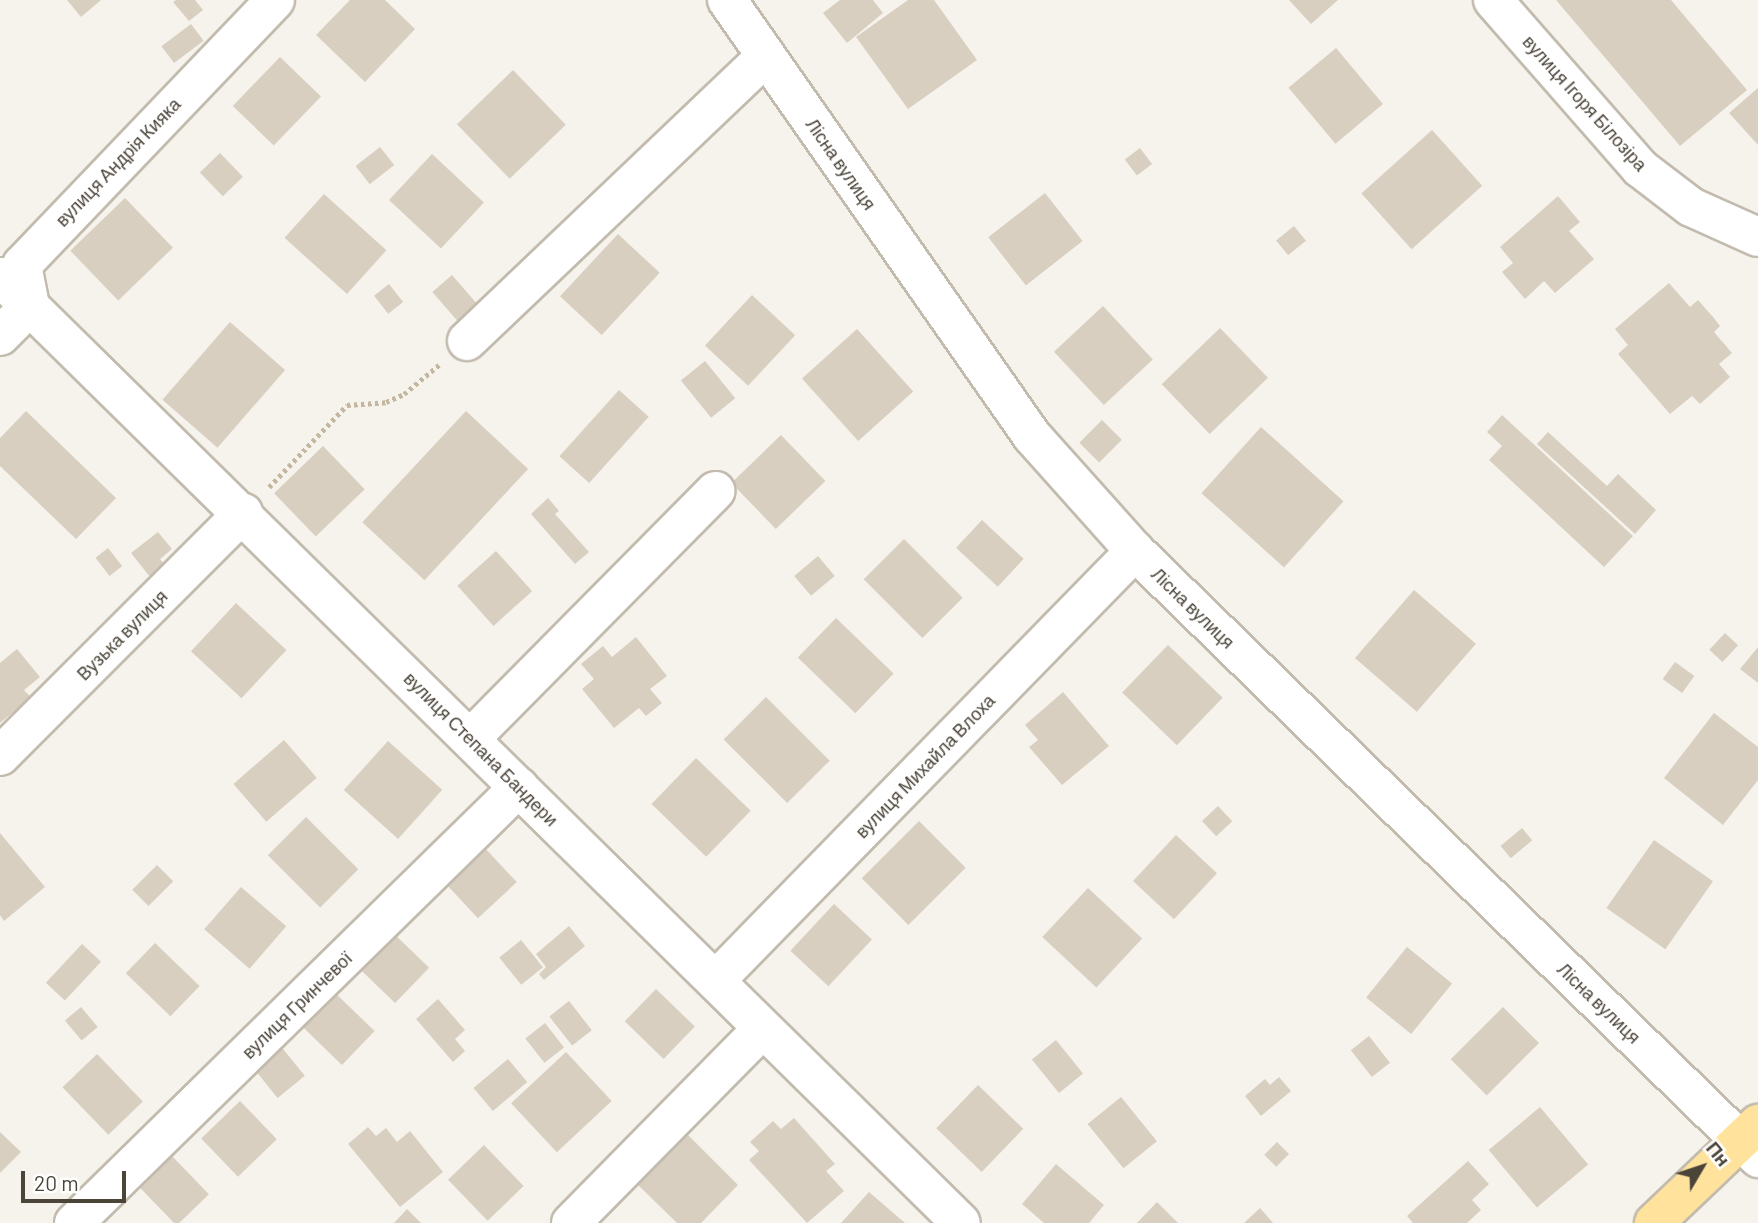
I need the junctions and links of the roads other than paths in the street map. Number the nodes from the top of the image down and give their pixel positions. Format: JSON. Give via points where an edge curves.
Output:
{"nodes":[{"id":1,"x":275,"y":0,"type":"edge"},
{"id":2,"x":727,"y":0,"type":"edge"},
{"id":3,"x":1493,"y":0,"type":"edge"},
{"id":4,"x":766,"y":56,"type":"junction"},
{"id":5,"x":1758,"y":237,"type":"edge"},
{"id":6,"x":0,"y":277,"type":"edge"},
{"id":7,"x":30,"y":306,"type":"junction"},
{"id":8,"x":0,"y":337,"type":"edge"},
{"id":9,"x":467,"y":341,"type":"road end"},
{"id":10,"x":715,"y":491,"type":"dead end"},
{"id":11,"x":243,"y":513,"type":"junction"},
{"id":12,"x":1135,"y":551,"type":"junction"},
{"id":13,"x":470,"y":739,"type":"junction"},
{"id":14,"x":0,"y":756,"type":"edge"},
{"id":15,"x":519,"y":787,"type":"junction"},
{"id":16,"x":716,"y":980,"type":"junction"},
{"id":17,"x":762,"y":1029,"type":"junction"},
{"id":18,"x":1753,"y":1142,"type":"edge"},
{"id":19,"x":74,"y":1223,"type":"edge"},
{"id":20,"x":571,"y":1223,"type":"edge"},
{"id":21,"x":961,"y":1223,"type":"edge"},
{"id":22,"x":1654,"y":1223,"type":"edge"}],
"edges":[{"from":1,"to":7,"type":"street","name":"вулиця Андрія Кияка","via":[[22,265]]},
{"from":2,"to":4,"type":"street","name":"Лісна вулиця"},
{"from":3,"to":5,"type":"street","name":"вулиця Ігоря Білозіра","via":[[1640,168],[1691,207]]},
{"from":4,"to":9,"type":"street"},
{"from":4,"to":12,"type":"street","name":"Лісна вулиця","via":[[1032,436]]},
{"from":6,"to":7,"type":"street","name":"вулиця Степана Бандери"},
{"from":7,"to":8,"type":"street"},
{"from":7,"to":11,"type":"street","name":"вулиця Степана Бандери"},
{"from":10,"to":13,"type":"street"},
{"from":11,"to":13,"type":"street","name":"вулиця Степана Бандери"},
{"from":11,"to":14,"type":"street","name":"Вузька вулиця"},
{"from":12,"to":16,"type":"street","name":"вулиця Михайла Влоха"},
{"from":12,"to":18,"type":"street","name":"Лісна вулиця"},
{"from":13,"to":15,"type":"street","name":"вулиця Степана Бандери"},
{"from":15,"to":16,"type":"street","name":"вулиця Степана Бандери"},
{"from":15,"to":19,"type":"street","name":"вулиця Гринчевої"},
{"from":16,"to":17,"type":"street","name":"вулиця Степана Бандери"},
{"from":17,"to":20,"type":"street"},
{"from":17,"to":21,"type":"street","name":"вулиця Степана Бандери"},
{"from":18,"to":22,"type":"main road"}]}
